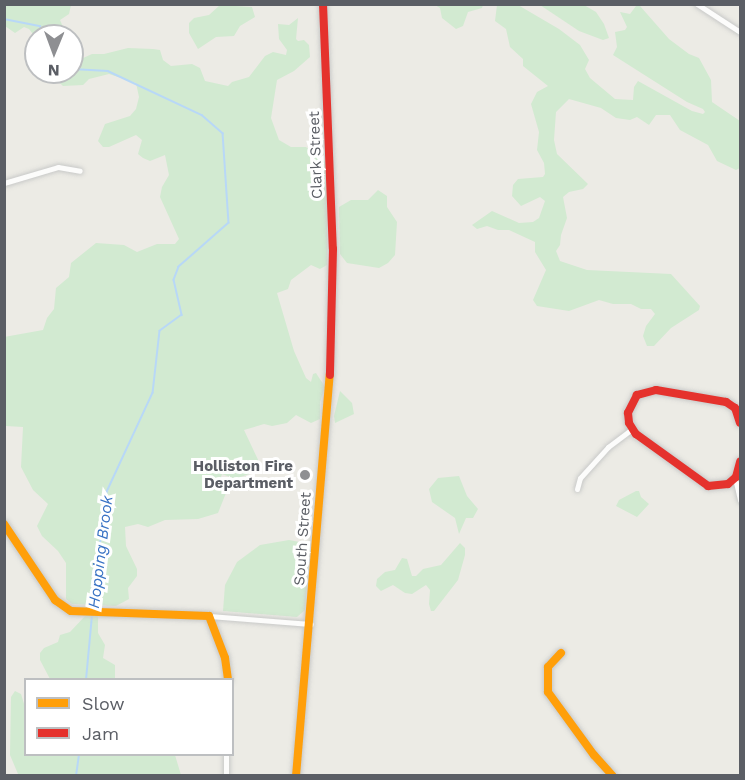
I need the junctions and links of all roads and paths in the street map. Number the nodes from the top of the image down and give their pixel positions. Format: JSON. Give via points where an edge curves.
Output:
{"nodes":[{"id":1,"x":323,"y":4,"type":"edge"},
{"id":2,"x":697,"y":4,"type":"edge"},
{"id":3,"x":741,"y":32,"type":"edge"},
{"id":4,"x":80,"y":171,"type":"dead end"},
{"id":5,"x":4,"y":183,"type":"edge"},
{"id":6,"x":333,"y":305,"type":"joint"},
{"id":7,"x":741,"y":423,"type":"edge"},
{"id":8,"x":632,"y":429,"type":"junction"},
{"id":9,"x":741,"y":462,"type":"edge"},
{"id":10,"x":735,"y":478,"type":"junction"},
{"id":11,"x":577,"y":489,"type":"dead end"},
{"id":12,"x":741,"y":500,"type":"edge"},
{"id":13,"x":4,"y":524,"type":"edge"},
{"id":14,"x":209,"y":616,"type":"junction"},
{"id":15,"x":311,"y":624,"type":"junction"},
{"id":16,"x":561,"y":653,"type":"dead end"},
{"id":17,"x":228,"y":678,"type":"edge"},
{"id":18,"x":226,"y":756,"type":"edge"},
{"id":19,"x":226,"y":776,"type":"edge"},
{"id":20,"x":296,"y":776,"type":"edge"},
{"id":21,"x":614,"y":776,"type":"edge"}],
"edges":[{"from":1,"to":6,"type":"street","name":"Clark Street"},
{"from":2,"to":3,"type":"street"},
{"from":4,"to":5,"type":"street","via":[[58,167]]},
{"from":6,"to":15,"type":"street","name":"South Street"},
{"from":7,"to":8,"type":"street","via":[[738,413],[726,402],[653,390],[632,402],[628,416]]},
{"from":8,"to":10,"type":"street","via":[[703,484],[718,487]]},
{"from":8,"to":11,"type":"street","via":[[608,447],[580,478]]},
{"from":9,"to":10,"type":"street"},
{"from":10,"to":12,"type":"street"},
{"from":13,"to":14,"type":"street","via":[[58,604],[71,611]]},
{"from":14,"to":15,"type":"street"},
{"from":14,"to":17,"type":"street","via":[[225,658]]},
{"from":15,"to":20,"type":"street","name":"South Street"},
{"from":16,"to":21,"type":"street","via":[[548,667],[548,692]]},
{"from":18,"to":19,"type":"street"}]}
